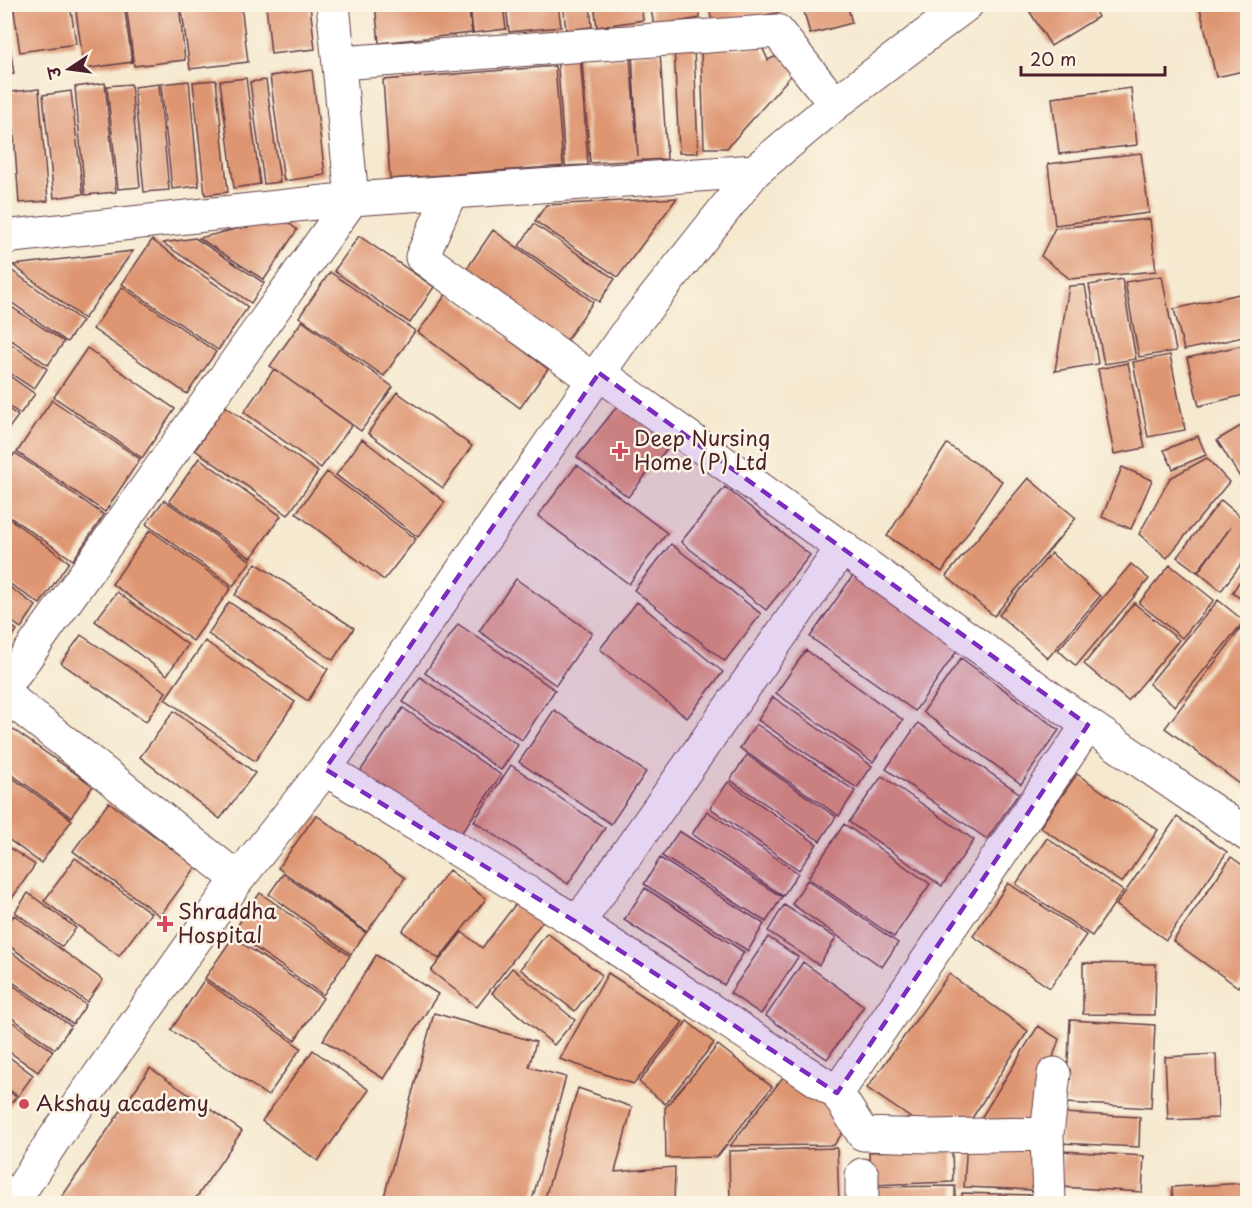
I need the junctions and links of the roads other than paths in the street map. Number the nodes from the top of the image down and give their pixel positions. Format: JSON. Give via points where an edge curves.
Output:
{"nodes":[{"id":1,"x":333,"y":4,"type":"edge"},
{"id":2,"x":967,"y":4,"type":"edge"},
{"id":3,"x":340,"y":63,"type":"junction"},
{"id":4,"x":835,"y":104,"type":"junction"},
{"id":5,"x":755,"y":171,"type":"junction"},
{"id":6,"x":450,"y":193,"type":"junction"},
{"id":7,"x":352,"y":200,"type":"junction"},
{"id":8,"x":4,"y":237,"type":"edge"},
{"id":9,"x":597,"y":376,"type":"junction"},
{"id":10,"x":843,"y":547,"type":"junction"},
{"id":11,"x":4,"y":688,"type":"edge"},
{"id":12,"x":4,"y":694,"type":"edge"},
{"id":13,"x":1088,"y":725,"type":"junction"},
{"id":14,"x":325,"y":769,"type":"junction"},
{"id":15,"x":1248,"y":835,"type":"edge"},
{"id":16,"x":238,"y":879,"type":"junction"},
{"id":17,"x":578,"y":923,"type":"junction"},
{"id":18,"x":1054,"y":1074,"type":"dead end"},
{"id":19,"x":837,"y":1094,"type":"junction"},
{"id":20,"x":1047,"y":1134,"type":"junction"},
{"id":21,"x":12,"y":1203,"type":"edge"},
{"id":22,"x":1049,"y":1203,"type":"edge"}],
"edges":[{"from":1,"to":3,"type":"street"},
{"from":2,"to":4,"type":"street"},
{"from":3,"to":4,"type":"street","via":[[777,31]]},
{"from":3,"to":7,"type":"street"},
{"from":4,"to":5,"type":"street"},
{"from":5,"to":6,"type":"street"},
{"from":5,"to":9,"type":"street"},
{"from":6,"to":7,"type":"street"},
{"from":6,"to":9,"type":"street","via":[[422,257]]},
{"from":7,"to":8,"type":"street"},
{"from":7,"to":11,"type":"street"},
{"from":9,"to":10,"type":"street"},
{"from":9,"to":14,"type":"street"},
{"from":10,"to":13,"type":"street"},
{"from":10,"to":17,"type":"street"},
{"from":12,"to":16,"type":"street"},
{"from":13,"to":15,"type":"street"},
{"from":13,"to":19,"type":"street"},
{"from":14,"to":16,"type":"street"},
{"from":14,"to":17,"type":"street"},
{"from":16,"to":21,"type":"street"},
{"from":17,"to":19,"type":"street"},
{"from":18,"to":20,"type":"street"},
{"from":19,"to":20,"type":"street","via":[[863,1134]]},
{"from":20,"to":22,"type":"street"}]}
